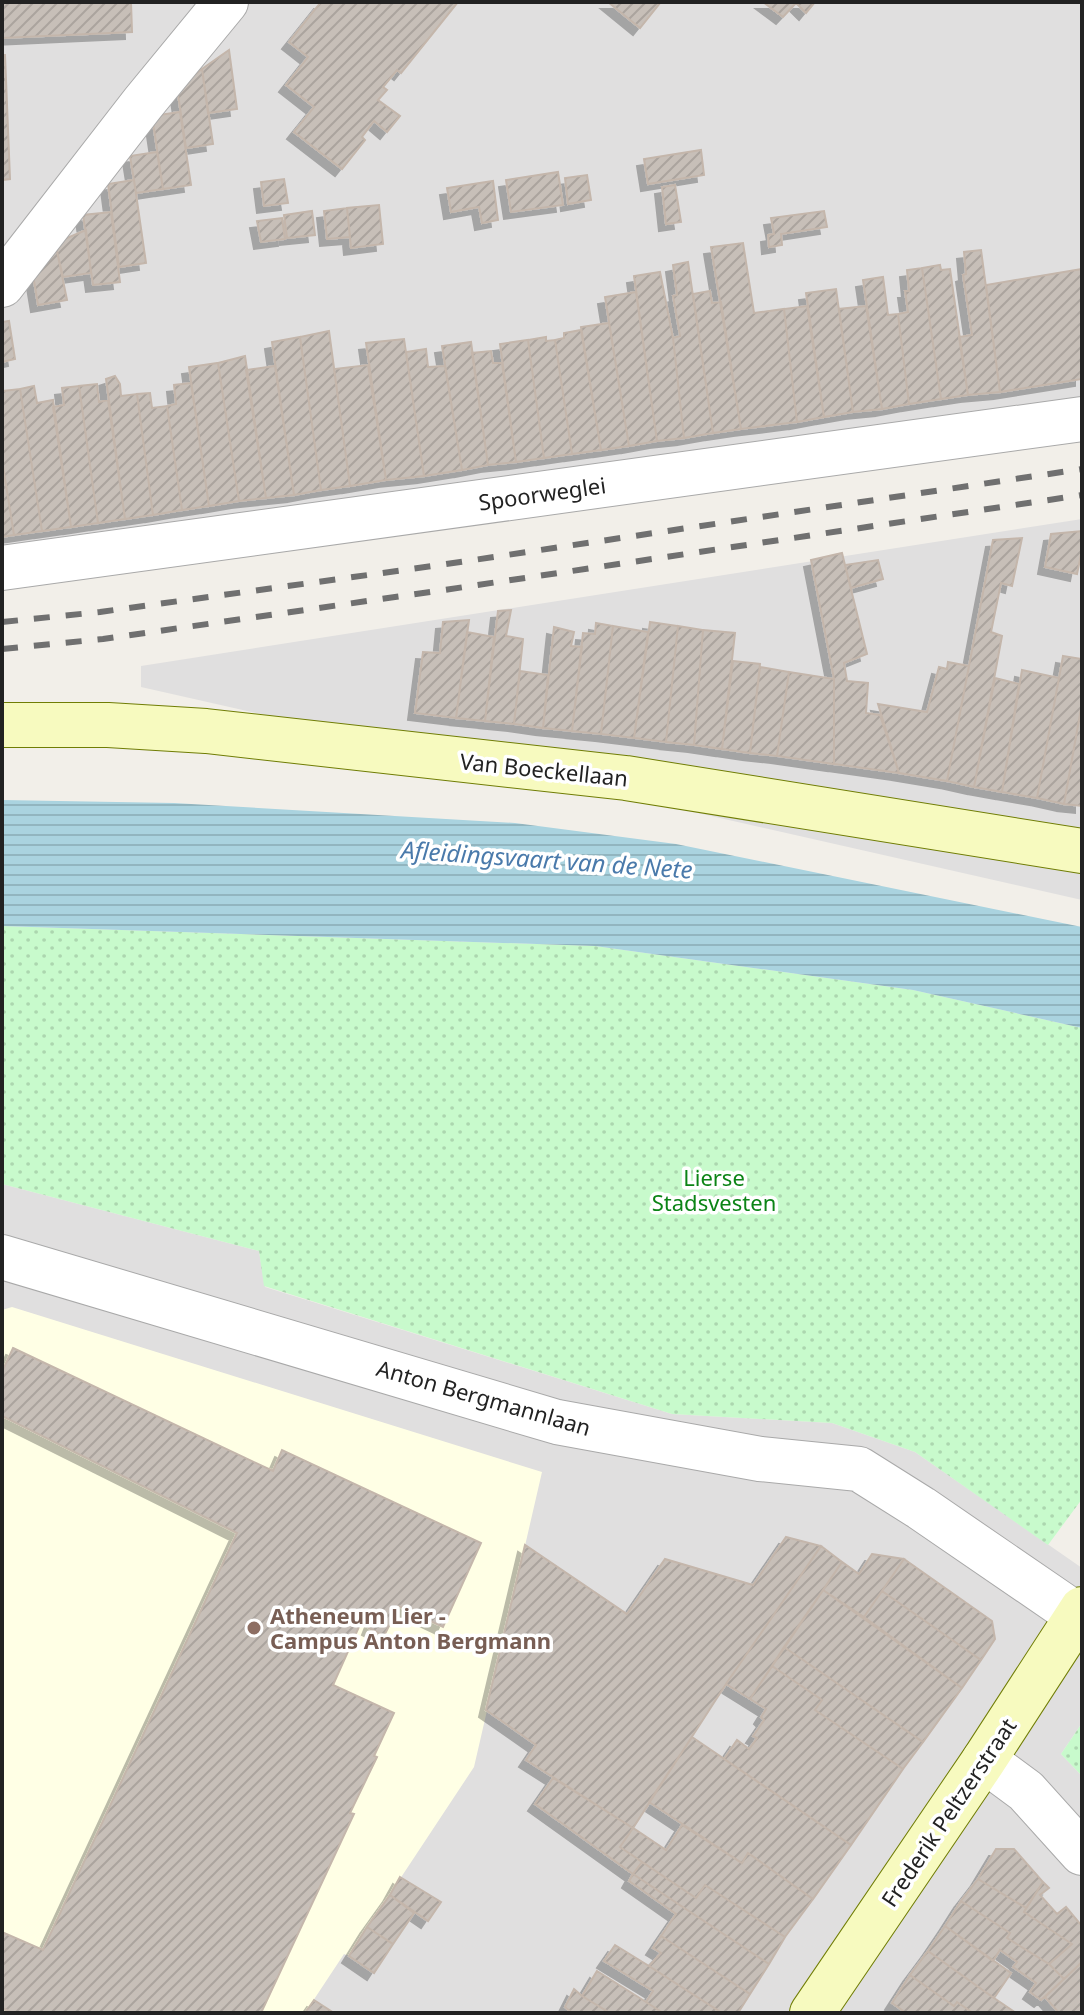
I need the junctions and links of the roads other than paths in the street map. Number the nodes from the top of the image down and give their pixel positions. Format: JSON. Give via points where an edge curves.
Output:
{"nodes":[{"id":1,"x":226,"y":2,"type":"edge"},
{"id":2,"x":2,"y":285,"type":"edge"},
{"id":3,"x":1082,"y":419,"type":"edge"},
{"id":4,"x":2,"y":568,"type":"edge"},
{"id":5,"x":2,"y":725,"type":"edge"},
{"id":6,"x":1082,"y":851,"type":"edge"},
{"id":7,"x":2,"y":1257,"type":"edge"},
{"id":8,"x":1080,"y":1612,"type":"edge"},
{"id":9,"x":984,"y":1760,"type":"junction"},
{"id":10,"x":1082,"y":1853,"type":"edge"},
{"id":11,"x":812,"y":2013,"type":"edge"}],
"edges":[{"from":1,"to":2,"type":"street"},
{"from":3,"to":4,"type":"street","name":"Spoorweglei"},
{"from":5,"to":6,"type":"street","name":"Van Boeckellaan","via":[[206,731],[626,778]]},
{"from":7,"to":8,"type":"street","name":"Anton Bergmannlaan","via":[[557,1422],[760,1459],[859,1469]]},
{"from":8,"to":9,"type":"street","name":"Frederik Peltzerstraat"},
{"from":9,"to":10,"type":"street","via":[[1026,1791]]},
{"from":9,"to":11,"type":"street","name":"Frederik Peltzerstraat"}]}
